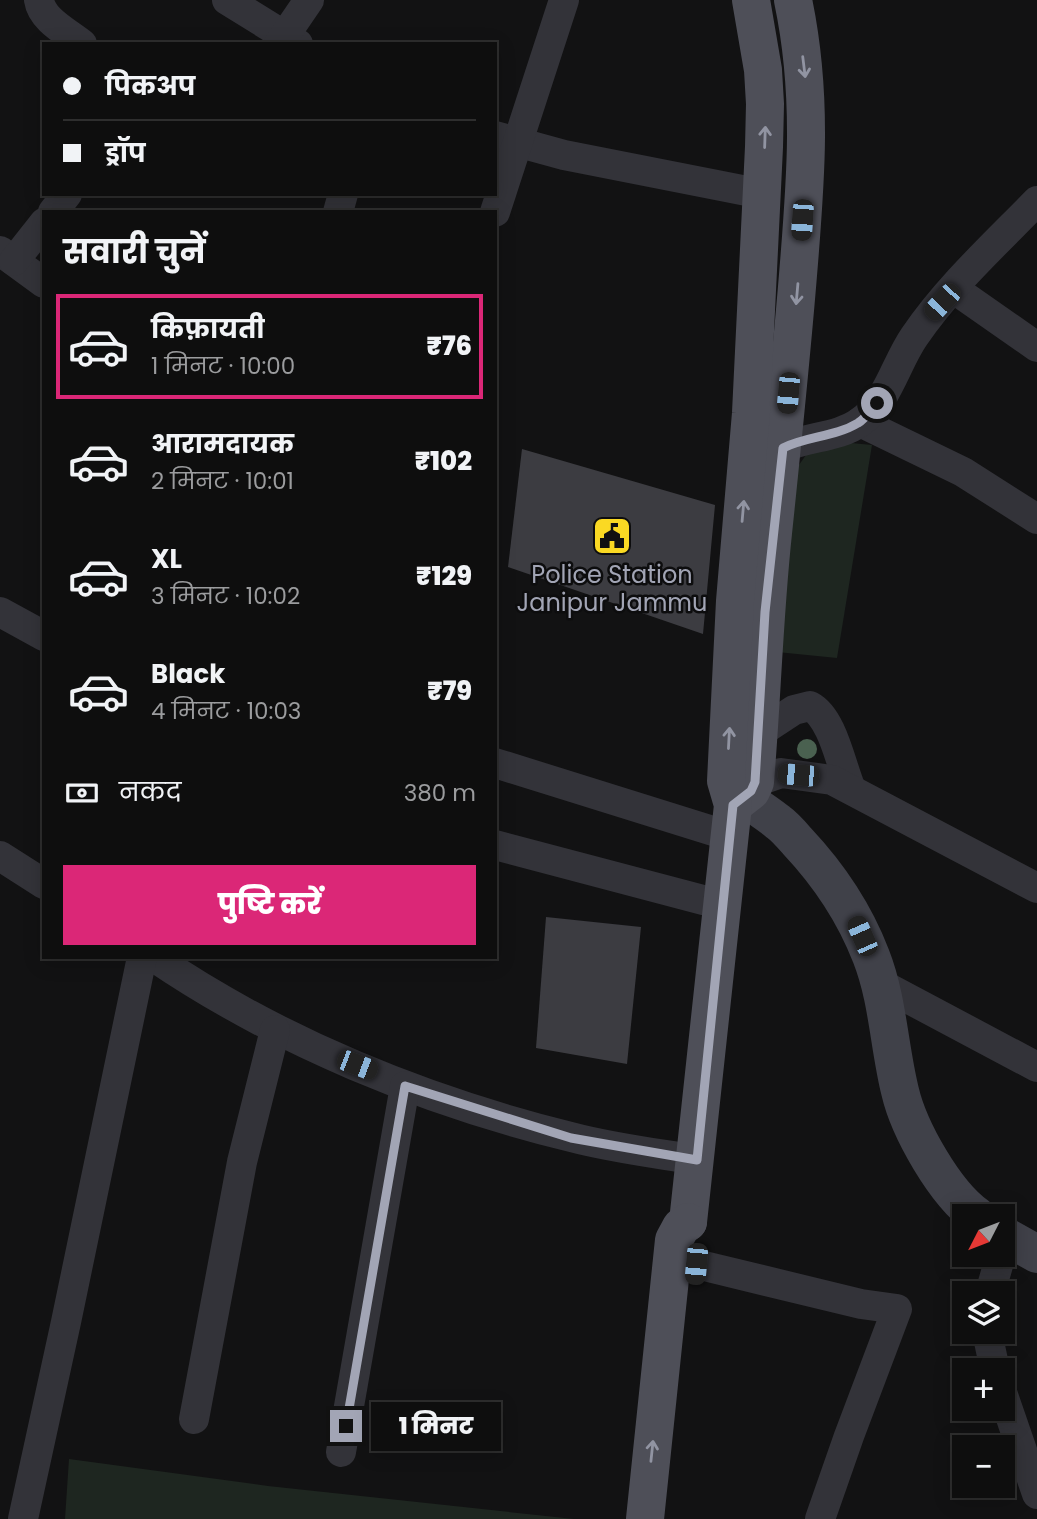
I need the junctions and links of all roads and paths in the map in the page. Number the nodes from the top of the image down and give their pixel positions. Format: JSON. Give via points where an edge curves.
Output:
{"nodes":[{"id":1,"x":39,"y":0,"type":"edge"},
{"id":2,"x":227,"y":0,"type":"edge"},
{"id":3,"x":309,"y":0,"type":"edge"},
{"id":4,"x":564,"y":0,"type":"edge"},
{"id":5,"x":751,"y":0,"type":"edge"},
{"id":6,"x":793,"y":0,"type":"edge"},
{"id":7,"x":287,"y":41,"type":"edge"},
{"id":8,"x":79,"y":42,"type":"edge"},
{"id":9,"x":506,"y":140,"type":"edge"},
{"id":10,"x":762,"y":194,"type":"junction"},
{"id":11,"x":65,"y":196,"type":"edge"},
{"id":12,"x":1037,"y":201,"type":"edge"},
{"id":13,"x":55,"y":210,"type":"edge"},
{"id":14,"x":495,"y":210,"type":"edge"},
{"id":15,"x":42,"y":225,"type":"edge"},
{"id":16,"x":7,"y":256,"type":"edge"},
{"id":17,"x":42,"y":282,"type":"edge"},
{"id":18,"x":954,"y":289,"type":"junction"},
{"id":19,"x":1037,"y":346,"type":"edge"},
{"id":20,"x":860,"y":422,"type":"junction"},
{"id":21,"x":783,"y":448,"type":"junction"},
{"id":22,"x":1037,"y":519,"type":"edge"},
{"id":23,"x":0,"y":612,"type":"edge"},
{"id":24,"x":42,"y":635,"type":"edge"},
{"id":25,"x":759,"y":733,"type":"junction"},
{"id":26,"x":497,"y":763,"type":"edge"},
{"id":27,"x":851,"y":789,"type":"junction"},
{"id":28,"x":740,"y":805,"type":"junction"},
{"id":29,"x":497,"y":846,"type":"edge"},
{"id":30,"x":0,"y":856,"type":"edge"},
{"id":31,"x":42,"y":883,"type":"edge"},
{"id":32,"x":1037,"y":888,"type":"edge"},
{"id":33,"x":722,"y":905,"type":"junction"},
{"id":34,"x":142,"y":959,"type":"edge"},
{"id":35,"x":157,"y":959,"type":"edge"},
{"id":36,"x":879,"y":983,"type":"junction"},
{"id":37,"x":275,"y":1030,"type":"junction"},
{"id":38,"x":1037,"y":1067,"type":"edge"},
{"id":39,"x":405,"y":1086,"type":"junction"},
{"id":40,"x":697,"y":1160,"type":"junction"},
{"id":41,"x":965,"y":1204,"type":"edge"},
{"id":42,"x":688,"y":1222,"type":"junction"},
{"id":43,"x":696,"y":1264,"type":"junction"},
{"id":44,"x":194,"y":1419,"type":"dead end"},
{"id":45,"x":1012,"y":1421,"type":"edge"},
{"id":46,"x":341,"y":1452,"type":"dead end"},
{"id":47,"x":1037,"y":1494,"type":"edge"},
{"id":48,"x":23,"y":1519,"type":"edge"},
{"id":49,"x":645,"y":1519,"type":"edge"},
{"id":50,"x":671,"y":1519,"type":"edge"},
{"id":51,"x":820,"y":1519,"type":"edge"}],
"edges":[{"from":1,"to":8,"type":"street","via":[[48,18]]},
{"from":2,"to":7,"type":"street"},
{"from":3,"to":7,"type":"street"},
{"from":4,"to":9,"type":"street"},
{"from":10,"to":5,"type":"main road","one_way":true,"via":[[765,104]]},
{"from":6,"to":21,"type":"main road","one_way":true,"via":[[806,82],[807,146]]},
{"from":9,"to":10,"type":"street"},
{"from":9,"to":14,"type":"street"},
{"from":28,"to":10,"type":"main road","one_way":true,"via":[[726,781]]},
{"from":11,"to":13,"type":"street"},
{"from":12,"to":18,"type":"street"},
{"from":15,"to":16,"type":"street"},
{"from":16,"to":17,"type":"street"},
{"from":18,"to":19,"type":"street"},
{"from":18,"to":20,"type":"street","via":[[914,337],[885,391]]},
{"from":20,"to":21,"type":"street"},
{"from":20,"to":22,"type":"street","via":[[964,472]]},
{"from":21,"to":25,"type":"main road","via":[[765,612]]},
{"from":23,"to":24,"type":"street"},
{"from":25,"to":27,"type":"street","via":[[794,710],[810,706],[817,710],[827,724]]},
{"from":25,"to":28,"type":"main road"},
{"from":26,"to":28,"type":"street"},
{"from":27,"to":28,"type":"street","via":[[832,780],[781,773]]},
{"from":27,"to":32,"type":"street"},
{"from":28,"to":33,"type":"main road"},
{"from":28,"to":36,"type":"street","via":[[780,823],[823,870],[852,914]]},
{"from":29,"to":33,"type":"street"},
{"from":30,"to":31,"type":"street"},
{"from":33,"to":40,"type":"main road"},
{"from":34,"to":48,"type":"street"},
{"from":35,"to":37,"type":"street"},
{"from":36,"to":38,"type":"street"},
{"from":36,"to":41,"type":"street","via":[[901,1094],[932,1162]]},
{"from":37,"to":39,"type":"street"},
{"from":37,"to":44,"type":"street","via":[[242,1162]]},
{"from":39,"to":40,"type":"street","via":[[571,1138]]},
{"from":39,"to":46,"type":"street"},
{"from":40,"to":42,"type":"main road"},
{"from":42,"to":43,"type":"main road","via":[[698,1230]]},
{"from":49,"to":42,"type":"main road","one_way":true,"via":[[674,1240]]},
{"from":43,"to":50,"type":"main road"},
{"from":43,"to":51,"type":"street","via":[[897,1309]]},
{"from":45,"to":47,"type":"street"}]}
